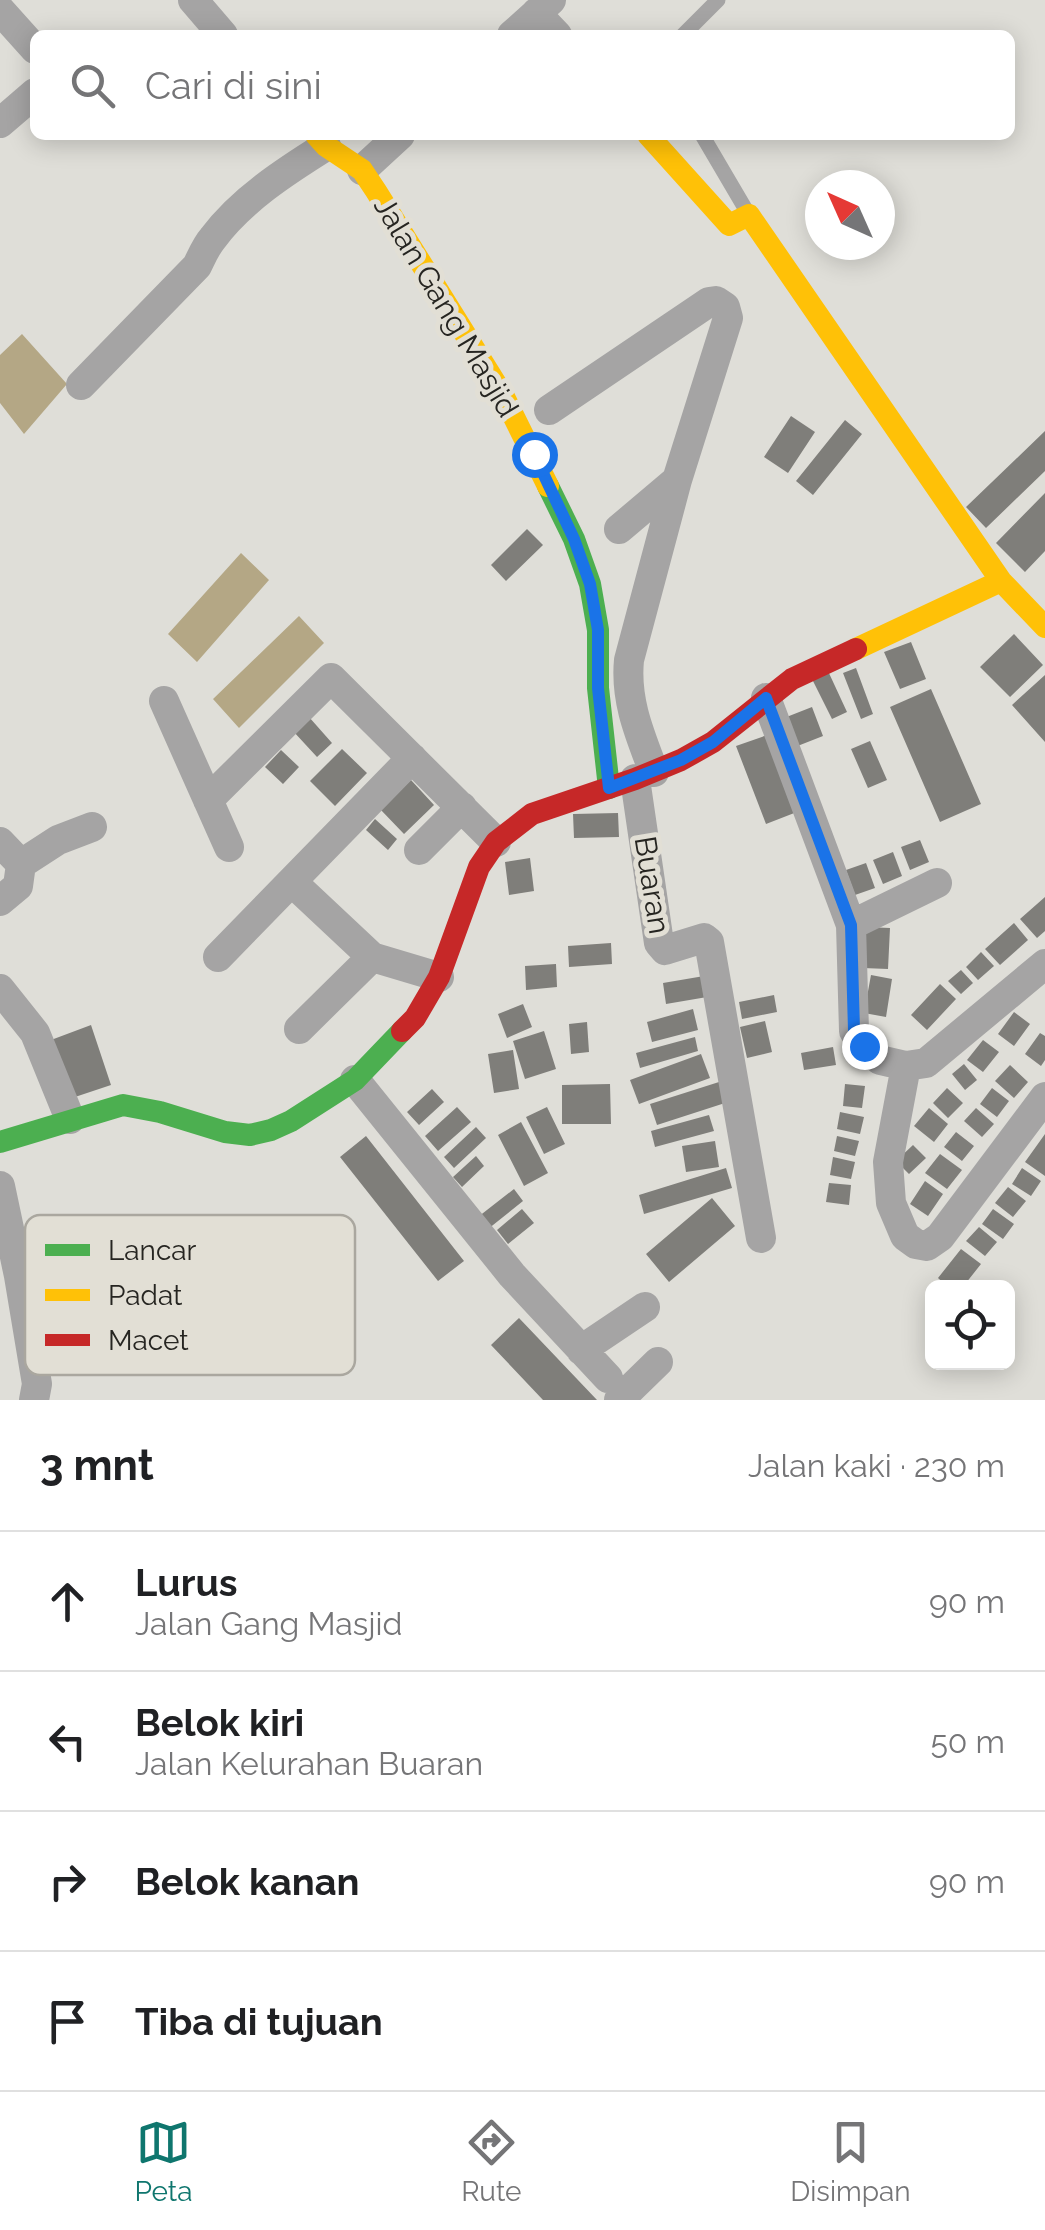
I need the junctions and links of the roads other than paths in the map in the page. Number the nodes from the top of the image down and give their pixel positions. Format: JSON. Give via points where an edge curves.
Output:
{"nodes":[{"id":1,"x":193,"y":0,"type":"edge"},
{"id":2,"x":718,"y":0,"type":"edge"},
{"id":3,"x":0,"y":10,"type":"edge"},
{"id":4,"x":548,"y":16,"type":"edge"},
{"id":5,"x":220,"y":30,"type":"edge"},
{"id":6,"x":521,"y":30,"type":"edge"},
{"id":7,"x":688,"y":30,"type":"edge"},
{"id":8,"x":30,"y":43,"type":"edge"},
{"id":9,"x":30,"y":97,"type":"edge"},
{"id":10,"x":0,"y":123,"type":"edge"},
{"id":11,"x":395,"y":140,"type":"edge"},
{"id":12,"x":652,"y":140,"type":"edge"},
{"id":13,"x":705,"y":140,"type":"edge"},
{"id":14,"x":321,"y":141,"type":"edge"},
{"id":15,"x":362,"y":170,"type":"junction"},
{"id":16,"x":749,"y":215,"type":"junction"},
{"id":17,"x":81,"y":385,"type":"dead end"},
{"id":18,"x":550,"y":410,"type":"dead end"},
{"id":19,"x":677,"y":480,"type":"junction"},
{"id":20,"x":619,"y":529,"type":"dead end"},
{"id":21,"x":1001,"y":582,"type":"junction"},
{"id":22,"x":1045,"y":628,"type":"edge"},
{"id":23,"x":766,"y":698,"type":"junction"},
{"id":24,"x":164,"y":701,"type":"dead end"},
{"id":25,"x":412,"y":758,"type":"junction"},
{"id":26,"x":632,"y":780,"type":"junction"},
{"id":27,"x":208,"y":800,"type":"junction"},
{"id":28,"x":462,"y":807,"type":"junction"},
{"id":29,"x":92,"y":827,"type":"dead end"},
{"id":30,"x":496,"y":842,"type":"junction"},
{"id":31,"x":229,"y":848,"type":"dead end"},
{"id":32,"x":419,"y":850,"type":"dead end"},
{"id":33,"x":10,"y":853,"type":"edge"},
{"id":34,"x":292,"y":882,"type":"junction"},
{"id":35,"x":937,"y":883,"type":"dead end"},
{"id":36,"x":0,"y":901,"type":"edge"},
{"id":37,"x":851,"y":925,"type":"junction"},
{"id":38,"x":218,"y":957,"type":"dead end"},
{"id":39,"x":372,"y":957,"type":"junction"},
{"id":40,"x":1045,"y":964,"type":"edge"},
{"id":41,"x":439,"y":978,"type":"junction"},
{"id":42,"x":0,"y":989,"type":"edge"},
{"id":43,"x":299,"y":1029,"type":"dead end"},
{"id":44,"x":906,"y":1066,"type":"junction"},
{"id":45,"x":356,"y":1080,"type":"junction"},
{"id":46,"x":1045,"y":1096,"type":"edge"},
{"id":47,"x":70,"y":1119,"type":"junction"},
{"id":48,"x":0,"y":1142,"type":"edge"},
{"id":49,"x":0,"y":1186,"type":"edge"},
{"id":50,"x":762,"y":1238,"type":"dead end"},
{"id":51,"x":645,"y":1307,"type":"dead end"},
{"id":52,"x":25,"y":1312,"type":"edge"},
{"id":53,"x":581,"y":1350,"type":"junction"},
{"id":54,"x":658,"y":1362,"type":"dead end"},
{"id":55,"x":613,"y":1389,"type":"edge"}],
"edges":[{"from":1,"to":5,"type":"street"},
{"from":2,"to":7,"type":"lane"},
{"from":3,"to":8,"type":"street"},
{"from":4,"to":6,"type":"street"},
{"from":9,"to":10,"type":"street"},
{"from":11,"to":15,"type":"street"},
{"from":12,"to":16,"type":"street","via":[[729,225]]},
{"from":13,"to":16,"type":"lane"},
{"from":14,"to":15,"type":"street","name":"Jalan Gang Masjid"},
{"from":14,"to":17,"type":"street","via":[[239,209],[197,266]]},
{"from":15,"to":26,"type":"street","name":"Jalan Gang Masjid","via":[[504,395],[574,539],[594,605],[598,688]]},
{"from":16,"to":21,"type":"street"},
{"from":18,"to":19,"type":"street","via":[[716,300],[728,318]]},
{"from":19,"to":20,"type":"street"},
{"from":19,"to":26,"type":"street","via":[[629,660]]},
{"from":21,"to":22,"type":"street"},
{"from":21,"to":23,"type":"street","via":[[792,679]]},
{"from":23,"to":26,"type":"street","via":[[713,742]]},
{"from":23,"to":37,"type":"street"},
{"from":24,"to":27,"type":"street"},
{"from":25,"to":27,"type":"street","via":[[331,678]]},
{"from":25,"to":28,"type":"street"},
{"from":25,"to":34,"type":"street"},
{"from":26,"to":30,"type":"street","via":[[532,814]]},
{"from":26,"to":50,"type":"street","name":"Buaran","via":[[659,943],[665,950],[709,942]]},
{"from":27,"to":31,"type":"street"},
{"from":28,"to":30,"type":"street"},
{"from":28,"to":32,"type":"street"},
{"from":29,"to":33,"type":"street"},
{"from":30,"to":41,"type":"street","via":[[479,867]]},
{"from":33,"to":36,"type":"street","via":[[18,886]]},
{"from":34,"to":38,"type":"street"},
{"from":34,"to":39,"type":"street"},
{"from":35,"to":37,"type":"street"},
{"from":37,"to":44,"type":"street","via":[[854,1030],[880,1060]]},
{"from":39,"to":41,"type":"street"},
{"from":39,"to":43,"type":"street"},
{"from":40,"to":44,"type":"street","via":[[926,1064]]},
{"from":41,"to":45,"type":"street","via":[[415,1018]]},
{"from":42,"to":47,"type":"street","via":[[35,1032]]},
{"from":44,"to":46,"type":"street","via":[[888,1162],[891,1203],[905,1236],[916,1244],[940,1237]]},
{"from":45,"to":47,"type":"street","via":[[291,1121],[250,1134],[123,1105]]},
{"from":45,"to":53,"type":"street"},
{"from":47,"to":48,"type":"street"},
{"from":49,"to":52,"type":"street"},
{"from":51,"to":53,"type":"street"},
{"from":53,"to":55,"type":"street"},
{"from":54,"to":55,"type":"street"}]}
